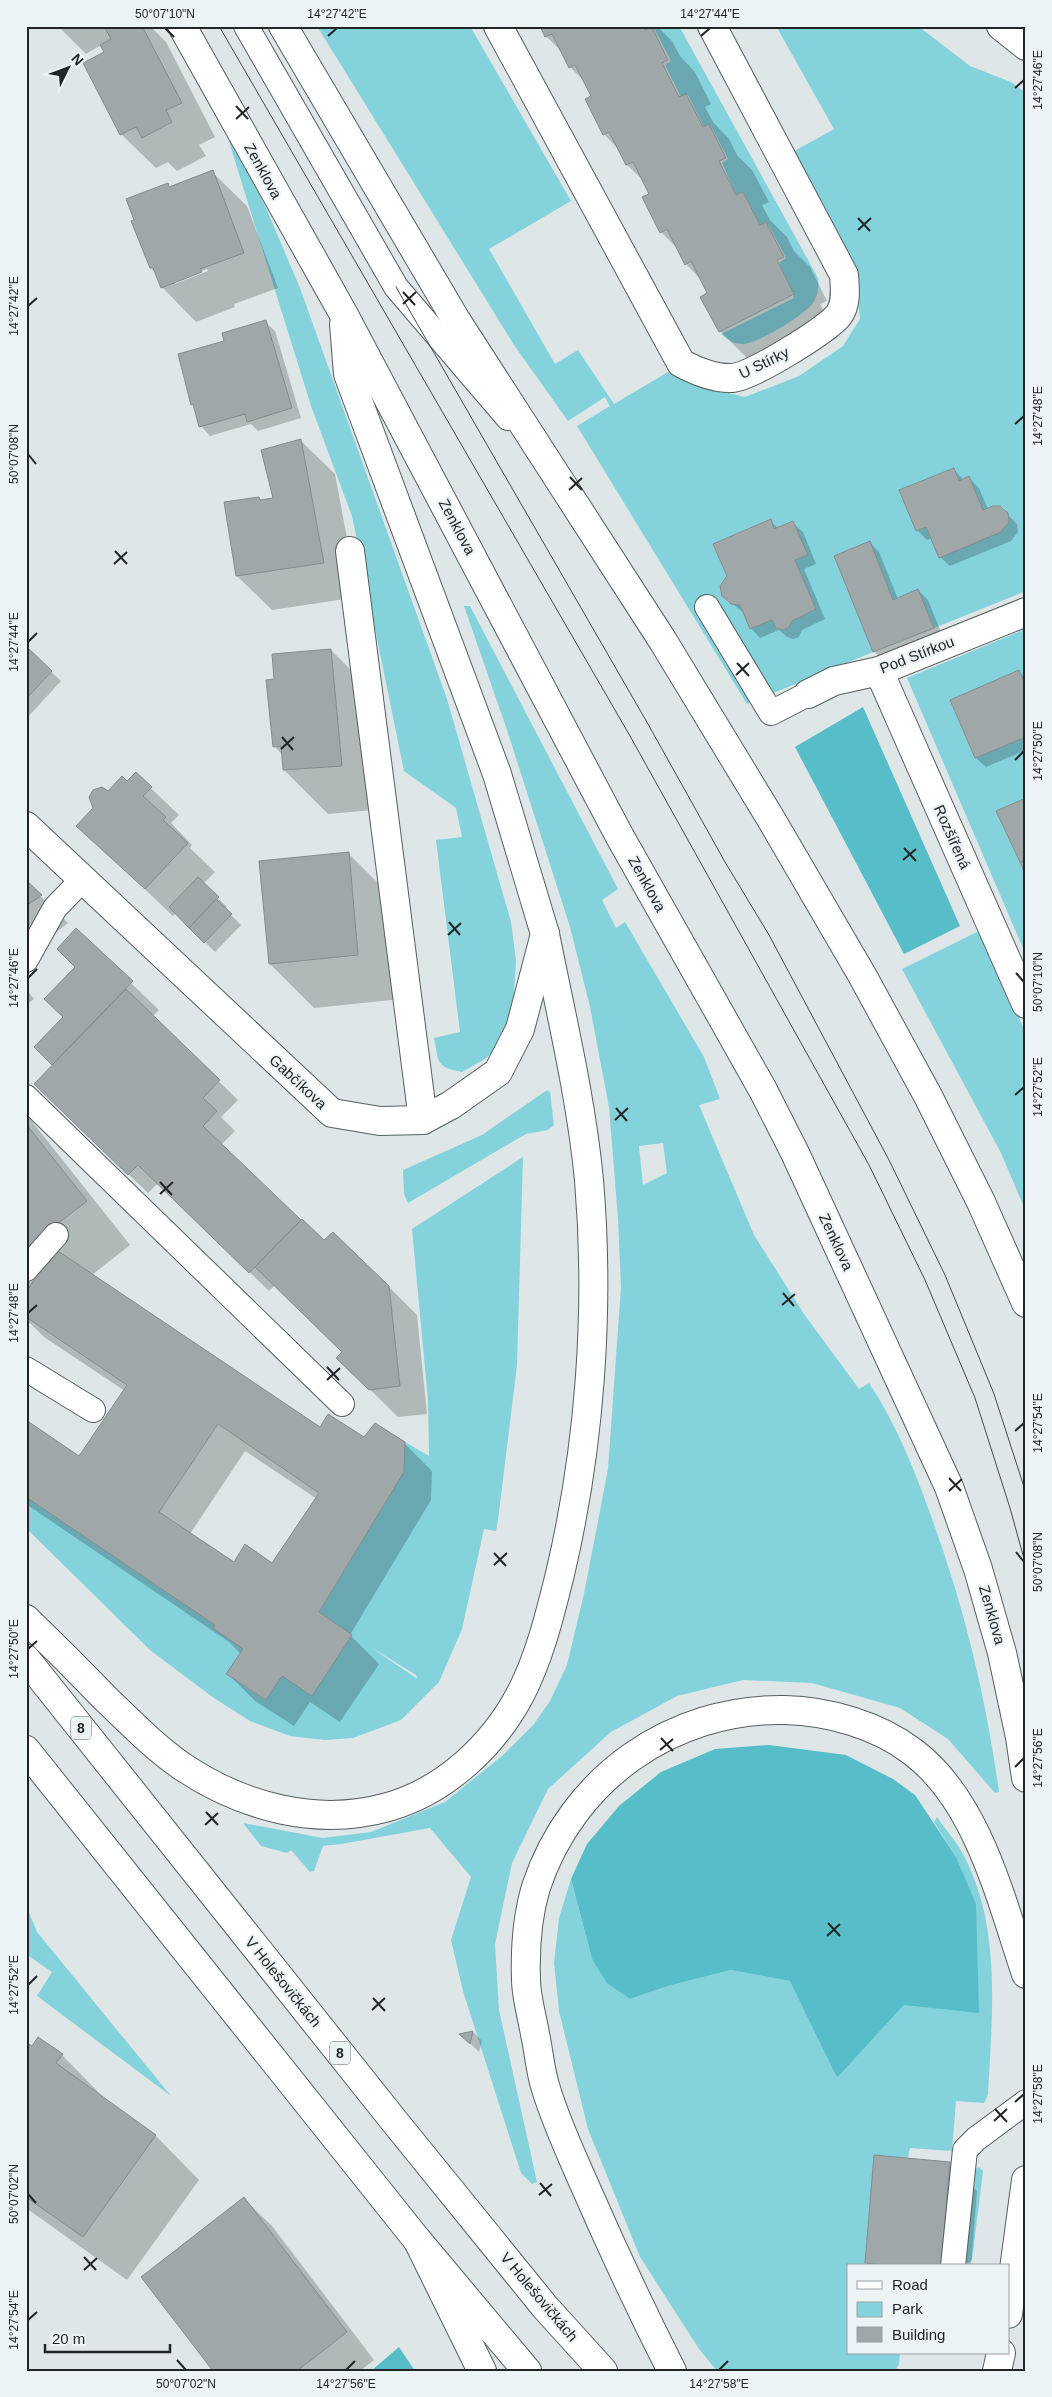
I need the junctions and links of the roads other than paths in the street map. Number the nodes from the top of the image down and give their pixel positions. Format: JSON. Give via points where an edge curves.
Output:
{"nodes":[{"id":1,"x":182,"y":26,"type":"edge"},
{"id":2,"x":246,"y":26,"type":"edge"},
{"id":3,"x":283,"y":26,"type":"edge"},
{"id":4,"x":498,"y":26,"type":"edge"},
{"id":5,"x":712,"y":26,"type":"edge"},
{"id":6,"x":1001,"y":26,"type":"edge"},
{"id":7,"x":1026,"y":46,"type":"edge"},
{"id":8,"x":343,"y":312,"type":"junction"},
{"id":9,"x":558,"y":477,"type":"junction"},
{"id":10,"x":350,"y":552,"type":"dead end"},
{"id":11,"x":707,"y":606,"type":"dead end"},
{"id":12,"x":1026,"y":612,"type":"edge"},
{"id":13,"x":879,"y":671,"type":"junction"},
{"id":14,"x":808,"y":694,"type":"joint"},
{"id":15,"x":26,"y":826,"type":"edge"},
{"id":16,"x":83,"y":879,"type":"junction"},
{"id":17,"x":545,"y":934,"type":"junction"},
{"id":18,"x":26,"y":960,"type":"edge"},
{"id":19,"x":1026,"y":1004,"type":"edge"},
{"id":20,"x":26,"y":1097,"type":"edge"},
{"id":21,"x":423,"y":1120,"type":"junction"},
{"id":22,"x":56,"y":1235,"type":"dead end"},
{"id":23,"x":26,"y":1269,"type":"edge"},
{"id":24,"x":1026,"y":1303,"type":"edge"},
{"id":25,"x":26,"y":1369,"type":"edge"},
{"id":26,"x":342,"y":1404,"type":"dead end"},
{"id":27,"x":93,"y":1410,"type":"dead end"},
{"id":28,"x":26,"y":1619,"type":"edge"},
{"id":29,"x":26,"y":1659,"type":"edge"},
{"id":30,"x":26,"y":1750,"type":"edge"},
{"id":31,"x":1026,"y":1778,"type":"edge"},
{"id":32,"x":1026,"y":1974,"type":"edge"},
{"id":33,"x":1026,"y":2102,"type":"edge"},
{"id":34,"x":1026,"y":2180,"type":"edge"},
{"id":35,"x":418,"y":2242,"type":"junction"},
{"id":36,"x":953,"y":2264,"type":"edge"},
{"id":37,"x":1010,"y":2299,"type":"edge"},
{"id":38,"x":986,"y":2354,"type":"edge"},
{"id":39,"x":1001,"y":2354,"type":"edge"},
{"id":40,"x":482,"y":2371,"type":"edge"},
{"id":41,"x":527,"y":2371,"type":"edge"},
{"id":42,"x":603,"y":2371,"type":"edge"},
{"id":43,"x":672,"y":2371,"type":"edge"},
{"id":44,"x":993,"y":2371,"type":"edge"},
{"id":45,"x":997,"y":2371,"type":"edge"}],
"edges":[{"from":1,"to":8,"type":"main road","name":"Zenklova"},
{"from":2,"to":9,"type":"lane","via":[[396,287]]},
{"from":3,"to":9,"type":"main road","via":[[456,320]]},
{"from":4,"to":5,"type":"main road","name":"U Stírky","via":[[673,361],[702,373],[733,378],[784,356],[839,315],[846,295],[844,275]]},
{"from":6,"to":7,"type":"main road"},
{"from":8,"to":17,"type":"main road","via":[[348,374],[497,774]]},
{"from":8,"to":31,"type":"main road","name":"Zenklova","via":[[619,835],[763,1090],[799,1162],[949,1487],[978,1569],[1002,1652]]},
{"from":9,"to":24,"type":"main road","via":[[663,641],[862,975],[981,1202]]},
{"from":10,"to":21,"type":"main road"},
{"from":11,"to":14,"type":"lane","via":[[771,713]]},
{"from":12,"to":13,"type":"main road","name":"Pod Stírkou"},
{"from":13,"to":14,"type":"main road","name":"Pod Stírkou","via":[[834,681]]},
{"from":13,"to":19,"type":"main road","name":"Rozšířená"},
{"from":15,"to":16,"type":"main road","name":"Gabčíkova"},
{"from":16,"to":18,"type":"lane","via":[[55,908]]},
{"from":16,"to":21,"type":"main road","name":"Gabčíkova","via":[[332,1113],[380,1121]]},
{"from":17,"to":21,"type":"main road","name":"Gabčíkova","via":[[520,1029],[498,1072],[452,1105]]},
{"from":17,"to":28,"type":"main road","via":[[583,1124],[592,1240],[591,1341],[582,1452],[567,1547],[534,1664],[502,1724],[456,1772],[430,1791],[408,1801],[346,1816],[298,1814],[257,1803],[185,1768],[155,1746]]},
{"from":20,"to":26,"type":"lane"},
{"from":22,"to":23,"type":"lane"},
{"from":25,"to":27,"type":"lane"},
{"from":29,"to":42,"type":"main road","name":"V Holešovičkách","number":"8","via":[[401,2130],[546,2307]]},
{"from":30,"to":35,"type":"main road"},
{"from":32,"to":43,"type":"main road","via":[[996,1884],[962,1807],[948,1787],[913,1752],[878,1732],[840,1718],[801,1711],[760,1710],[725,1715],[690,1725],[658,1740],[628,1760],[582,1804],[551,1851],[536,1888],[527,1927],[525,1983],[545,2088],[628,2283]]},
{"from":33,"to":36,"type":"lane","via":[[976,2138],[965,2150]]},
{"from":34,"to":37,"type":"main road"},
{"from":35,"to":40,"type":"main road"},
{"from":35,"to":41,"type":"main road"},
{"from":38,"to":44,"type":"lane"},
{"from":39,"to":45,"type":"main road"}]}
